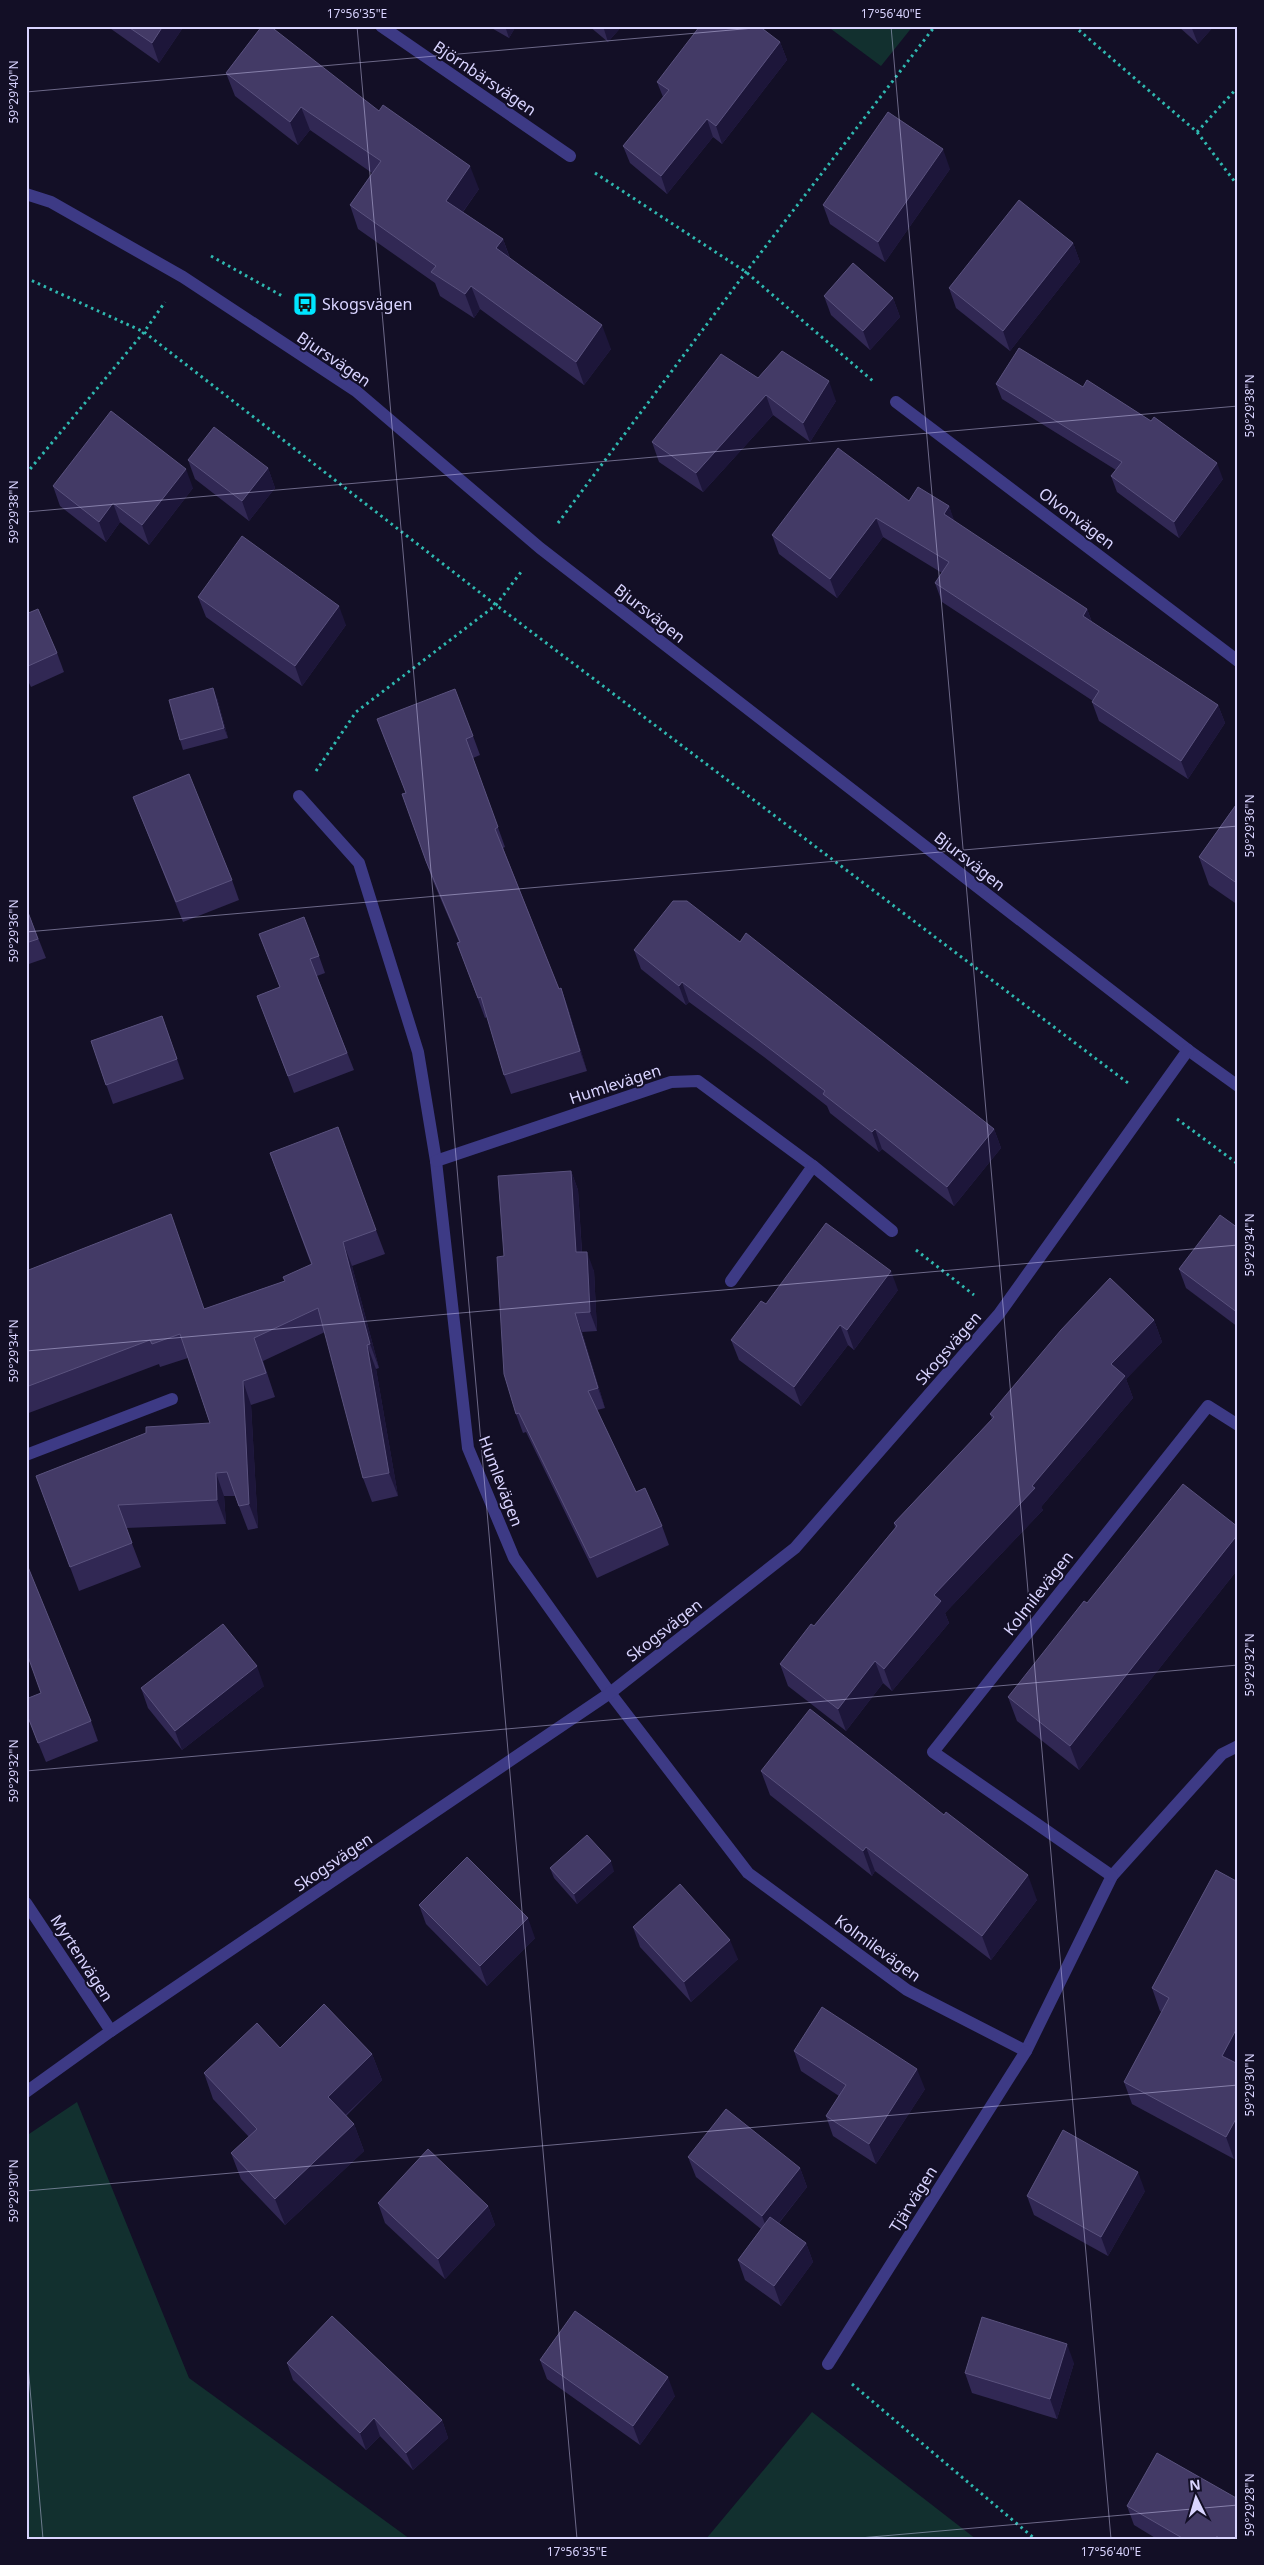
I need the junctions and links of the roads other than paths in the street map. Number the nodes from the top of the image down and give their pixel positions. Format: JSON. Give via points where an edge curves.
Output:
{"nodes":[{"id":1,"x":381,"y":26,"type":"edge"},
{"id":2,"x":570,"y":156,"type":"road end"},
{"id":3,"x":26,"y":194,"type":"edge"},
{"id":4,"x":896,"y":402,"type":"road end"},
{"id":5,"x":1238,"y":661,"type":"edge"},
{"id":6,"x":299,"y":796,"type":"road end"},
{"id":7,"x":1188,"y":1050,"type":"junction"},
{"id":8,"x":1238,"y":1086,"type":"edge"},
{"id":9,"x":436,"y":1161,"type":"junction"},
{"id":10,"x":814,"y":1166,"type":"junction"},
{"id":11,"x":892,"y":1231,"type":"road end"},
{"id":12,"x":731,"y":1281,"type":"dead end"},
{"id":13,"x":172,"y":1399,"type":"dead end"},
{"id":14,"x":1238,"y":1426,"type":"edge"},
{"id":15,"x":26,"y":1455,"type":"edge"},
{"id":16,"x":610,"y":1693,"type":"junction"},
{"id":17,"x":1238,"y":1746,"type":"edge"},
{"id":18,"x":1112,"y":1876,"type":"junction"},
{"id":19,"x":26,"y":1903,"type":"edge"},
{"id":20,"x":111,"y":2031,"type":"junction"},
{"id":21,"x":1026,"y":2051,"type":"junction"},
{"id":22,"x":26,"y":2092,"type":"edge"},
{"id":23,"x":828,"y":2364,"type":"road end"}],
"edges":[{"from":1,"to":2,"type":"street","name":"Björnbärsvägen"},
{"from":3,"to":7,"type":"street","name":"Bjursvägen","via":[[51,202],[183,277],[356,391],[540,548]]},
{"from":4,"to":5,"type":"street","name":"Olvonvägen"},
{"from":6,"to":9,"type":"street","name":"Humlevägen","via":[[359,863],[418,1052]]},
{"from":7,"to":8,"type":"street","name":"Bjursvägen"},
{"from":7,"to":16,"type":"street","name":"Skogsvägen","via":[[999,1314],[795,1548]]},
{"from":9,"to":10,"type":"street","name":"Humlevägen","via":[[671,1082],[698,1081]]},
{"from":9,"to":16,"type":"street","name":"Humlevägen","via":[[468,1448],[514,1558]]},
{"from":10,"to":11,"type":"street","name":"Humlevägen"},
{"from":10,"to":12,"type":"street"},
{"from":13,"to":15,"type":"street"},
{"from":14,"to":18,"type":"street","name":"Kolmilevägen","via":[[1208,1406],[933,1752]]},
{"from":16,"to":20,"type":"street","name":"Skogsvägen"},
{"from":16,"to":21,"type":"street","name":"Kolmilevägen","via":[[748,1873],[907,1990]]},
{"from":17,"to":18,"type":"street","via":[[1222,1754]]},
{"from":18,"to":21,"type":"street"},
{"from":19,"to":20,"type":"street","name":"Myrtenvägen"},
{"from":20,"to":22,"type":"street","name":"Skogsvägen"},
{"from":21,"to":23,"type":"street","name":"Tjärvägen"}]}
